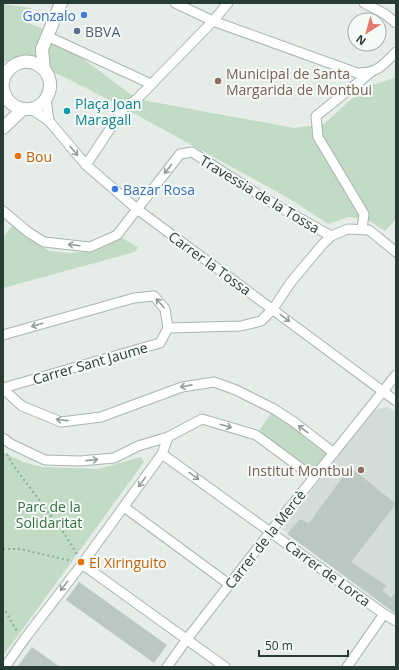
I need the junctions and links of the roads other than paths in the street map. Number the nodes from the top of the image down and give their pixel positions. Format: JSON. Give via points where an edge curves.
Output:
{"nodes":[{"id":1,"x":61,"y":3,"type":"edge"},
{"id":2,"x":175,"y":3,"type":"edge"},
{"id":3,"x":228,"y":3,"type":"edge"},
{"id":4,"x":364,"y":3,"type":"edge"},
{"id":5,"x":213,"y":21,"type":"junction"},
{"id":6,"x":396,"y":23,"type":"edge"},
{"id":7,"x":47,"y":36,"type":"junction"},
{"id":8,"x":42,"y":49,"type":"junction"},
{"id":9,"x":396,"y":52,"type":"edge"},
{"id":10,"x":24,"y":62,"type":"junction"},
{"id":11,"x":7,"y":66,"type":"edge"},
{"id":12,"x":44,"y":69,"type":"junction"},
{"id":13,"x":370,"y":73,"type":"junction"},
{"id":14,"x":3,"y":83,"type":"edge"},
{"id":15,"x":151,"y":84,"type":"junction"},
{"id":16,"x":3,"y":88,"type":"edge"},
{"id":17,"x":46,"y":99,"type":"junction"},
{"id":18,"x":11,"y":104,"type":"junction"},
{"id":19,"x":27,"y":109,"type":"junction"},
{"id":20,"x":49,"y":121,"type":"junction"},
{"id":21,"x":4,"y":127,"type":"edge"},
{"id":22,"x":86,"y":165,"type":"junction"},
{"id":23,"x":136,"y":209,"type":"junction"},
{"id":24,"x":3,"y":211,"type":"edge"},
{"id":25,"x":362,"y":230,"type":"junction"},
{"id":26,"x":331,"y":236,"type":"junction"},
{"id":27,"x":396,"y":252,"type":"edge"},
{"id":28,"x":273,"y":309,"type":"junction"},
{"id":29,"x":168,"y":328,"type":"junction"},
{"id":30,"x":3,"y":335,"type":"edge"},
{"id":31,"x":396,"y":375,"type":"edge"},
{"id":32,"x":3,"y":388,"type":"edge"},
{"id":33,"x":383,"y":392,"type":"junction"},
{"id":34,"x":396,"y":401,"type":"edge"},
{"id":35,"x":168,"y":437,"type":"junction"},
{"id":36,"x":3,"y":438,"type":"edge"},
{"id":37,"x":334,"y":453,"type":"junction"},
{"id":38,"x":162,"y":454,"type":"junction"},
{"id":39,"x":313,"y":477,"type":"junction"},
{"id":40,"x":124,"y":506,"type":"junction"},
{"id":41,"x":270,"y":531,"type":"junction"},
{"id":42,"x":82,"y":564,"type":"junction"},
{"id":43,"x":230,"y":585,"type":"junction"},
{"id":44,"x":384,"y":614,"type":"junction"},
{"id":45,"x":396,"y":621,"type":"edge"},
{"id":46,"x":187,"y":639,"type":"junction"},
{"id":47,"x":5,"y":667,"type":"edge"},
{"id":48,"x":167,"y":667,"type":"edge"},
{"id":49,"x":225,"y":667,"type":"edge"},
{"id":50,"x":347,"y":667,"type":"edge"}],
"edges":[{"from":1,"to":7,"type":"street"},
{"from":2,"to":5,"type":"street"},
{"from":3,"to":5,"type":"street"},
{"from":4,"to":6,"type":"street"},
{"from":5,"to":13,"type":"street","via":[[357,73]]},
{"from":5,"to":15,"type":"street"},
{"from":7,"to":8,"type":"street"},
{"from":7,"to":15,"type":"street"},
{"from":8,"to":10,"type":"street"},
{"from":8,"to":12,"type":"street"},
{"from":9,"to":13,"type":"street","via":[[382,66]]},
{"from":10,"to":11,"type":"street"},
{"from":10,"to":12,"type":"street","via":[[35,63]]},
{"from":11,"to":14,"type":"street"},
{"from":12,"to":17,"type":"street","via":[[50,86]]},
{"from":13,"to":25,"type":"street","via":[[316,116],[318,137],[364,214]]},
{"from":15,"to":22,"type":"street","via":[[124,108]]},
{"from":16,"to":18,"type":"street"},
{"from":17,"to":19,"type":"street","via":[[42,104]]},
{"from":17,"to":20,"type":"street"},
{"from":18,"to":19,"type":"street"},
{"from":18,"to":21,"type":"street"},
{"from":19,"to":20,"type":"street","name":"Carrer la Tossa"},
{"from":19,"to":21,"type":"street"},
{"from":20,"to":22,"type":"street","name":"Carrer la Tossa","one_way":true},
{"from":22,"to":23,"type":"street","name":"Carrer la Tossa"},
{"from":23,"to":24,"type":"street","name":"Travessia de la Tossa","one_way":true,"via":[[117,235],[90,247],[44,242]]},
{"from":26,"to":23,"type":"street","name":"Travessia de la Tossa","one_way":true,"via":[[262,197],[192,152],[180,154]]},
{"from":23,"to":28,"type":"street","name":"Carrer la Tossa"},
{"from":25,"to":26,"type":"street","via":[[348,229]]},
{"from":25,"to":27,"type":"street","via":[[369,230]]},
{"from":26,"to":28,"type":"street"},
{"from":28,"to":29,"type":"street","via":[[261,321],[241,326]]},
{"from":28,"to":33,"type":"street","name":"Carrer la Tossa","one_way":true},
{"from":29,"to":30,"type":"street","one_way":true,"via":[[165,309],[154,296],[134,298]]},
{"from":29,"to":32,"type":"street","name":"Carrer Sant Jaume","via":[[160,343]]},
{"from":31,"to":33,"type":"street","name":"Carrer de la Mercè"},
{"from":37,"to":32,"type":"street","one_way":true,"via":[[274,409],[214,382],[182,387],[101,417],[61,422],[22,406]]},
{"from":33,"to":34,"type":"street","name":"Carrer la Tossa"},
{"from":33,"to":37,"type":"street","name":"Carrer de la Mercè"},
{"from":36,"to":35,"type":"street","one_way":true,"via":[[45,460],[80,461],[114,458],[138,446]]},
{"from":35,"to":38,"type":"street"},
{"from":35,"to":39,"type":"street","one_way":true,"via":[[202,419],[256,434]]},
{"from":37,"to":39,"type":"street","name":"Carrer de la Mercè"},
{"from":38,"to":40,"type":"street","one_way":true},
{"from":38,"to":41,"type":"street","name":"Carrer de Lorca","one_way":true},
{"from":39,"to":41,"type":"street","name":"Carrer de la Mercè"},
{"from":40,"to":42,"type":"street"},
{"from":40,"to":43,"type":"street"},
{"from":41,"to":43,"type":"street","name":"Carrer de la Mercè"},
{"from":41,"to":44,"type":"street","name":"Carrer de Lorca"},
{"from":42,"to":46,"type":"street"},
{"from":42,"to":47,"type":"street","one_way":true},
{"from":43,"to":46,"type":"street","name":"Carrer de la Mercè"},
{"from":44,"to":45,"type":"street","name":"Carrer de Lorca"},
{"from":44,"to":50,"type":"street"},
{"from":46,"to":48,"type":"street","name":"Carrer de la Mercè"},
{"from":46,"to":49,"type":"street"}]}
